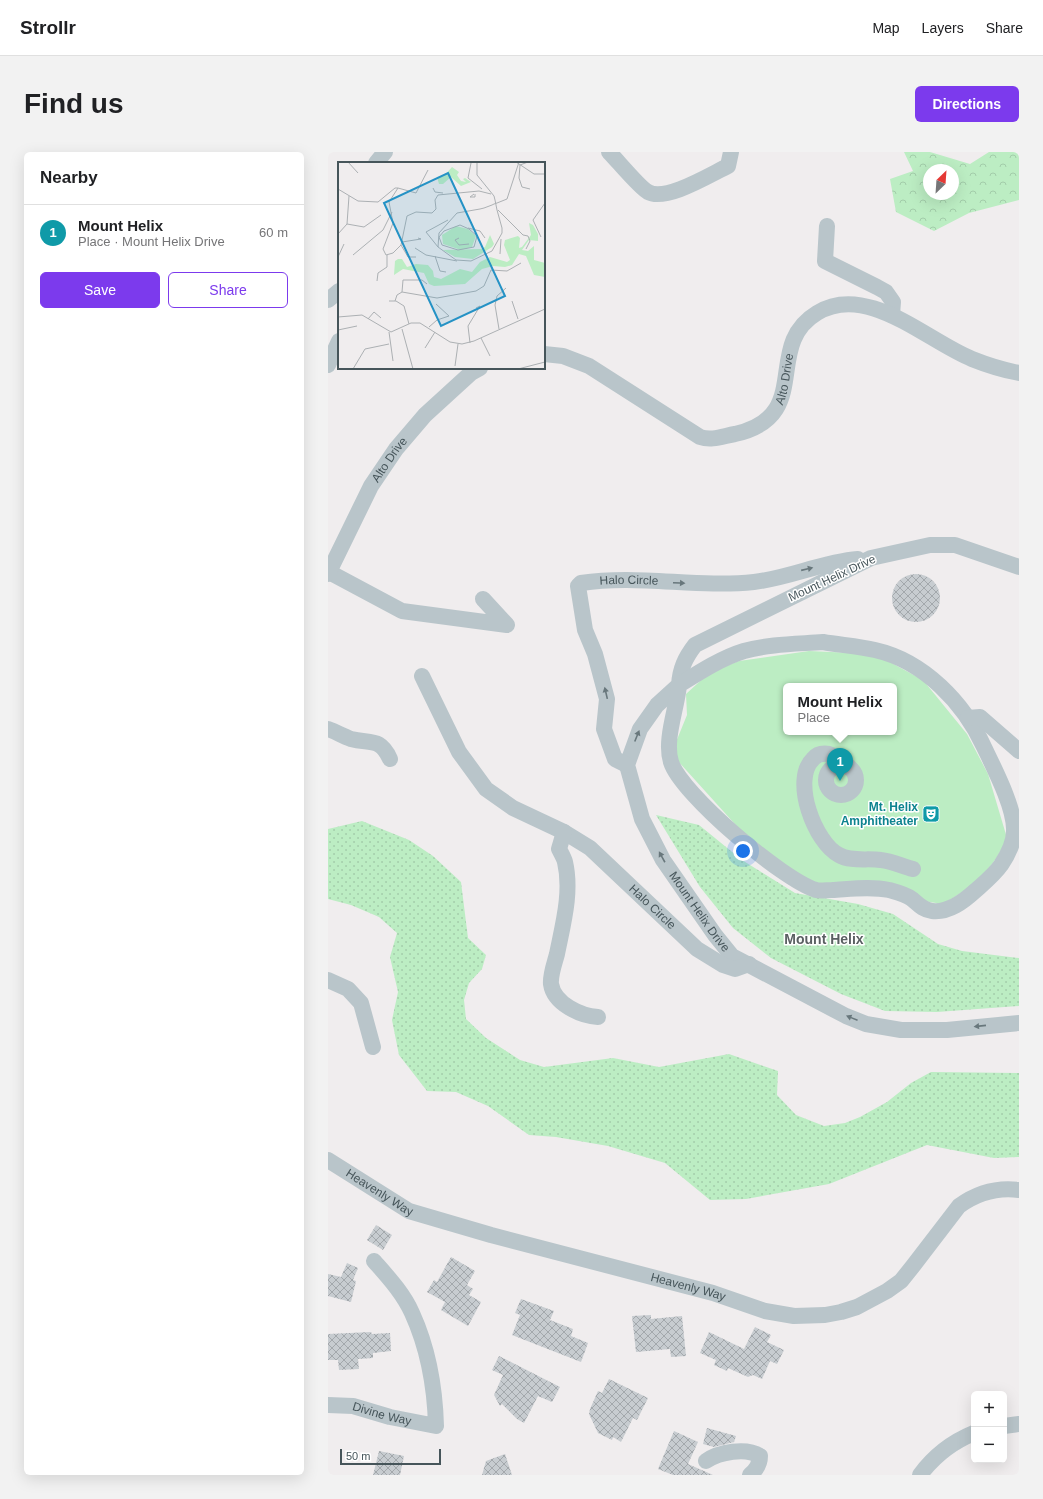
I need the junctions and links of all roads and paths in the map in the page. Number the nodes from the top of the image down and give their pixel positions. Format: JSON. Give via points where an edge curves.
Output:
{"nodes":[{"id":1,"x":385,"y":152,"type":"edge"},
{"id":2,"x":609,"y":152,"type":"edge"},
{"id":3,"x":731,"y":152,"type":"edge"},
{"id":4,"x":377,"y":162,"type":"edge"},
{"id":5,"x":827,"y":226,"type":"dead end"},
{"id":6,"x":338,"y":292,"type":"edge"},
{"id":7,"x":328,"y":300,"type":"edge"},
{"id":8,"x":892,"y":315,"type":"junction"},
{"id":9,"x":338,"y":343,"type":"edge"},
{"id":10,"x":545,"y":354,"type":"edge"},
{"id":11,"x":328,"y":365,"type":"edge"},
{"id":12,"x":478,"y":369,"type":"edge"},
{"id":13,"x":1019,"y":373,"type":"edge"},
{"id":14,"x":871,"y":558,"type":"junction"},
{"id":15,"x":1019,"y":567,"type":"edge"},
{"id":16,"x":329,"y":573,"type":"edge"},
{"id":17,"x":483,"y":599,"type":"dead end"},
{"id":18,"x":422,"y":676,"type":"dead end"},
{"id":19,"x":679,"y":685,"type":"junction"},
{"id":20,"x":968,"y":718,"type":"junction"},
{"id":21,"x":328,"y":729,"type":"edge"},
{"id":22,"x":1019,"y":751,"type":"edge"},
{"id":23,"x":390,"y":758,"type":"dead end"},
{"id":24,"x":627,"y":765,"type":"junction"},
{"id":25,"x":849,"y":767,"type":"dead end"},
{"id":26,"x":564,"y":832,"type":"junction"},
{"id":27,"x":913,"y":869,"type":"dead end"},
{"id":28,"x":749,"y":964,"type":"junction"},
{"id":29,"x":328,"y":980,"type":"edge"},
{"id":30,"x":598,"y":1017,"type":"dead end"},
{"id":31,"x":1019,"y":1023,"type":"edge"},
{"id":32,"x":374,"y":1047,"type":"dead end"},
{"id":33,"x":328,"y":1160,"type":"edge"},
{"id":34,"x":1019,"y":1190,"type":"edge"},
{"id":35,"x":374,"y":1261,"type":"dead end"},
{"id":36,"x":328,"y":1405,"type":"edge"},
{"id":37,"x":1019,"y":1424,"type":"edge"},
{"id":38,"x":1007,"y":1426,"type":"edge"},
{"id":39,"x":971,"y":1435,"type":"edge"},
{"id":40,"x":706,"y":1461,"type":"dead end"},
{"id":41,"x":750,"y":1475,"type":"edge"},
{"id":42,"x":920,"y":1475,"type":"edge"}],
"edges":[{"from":1,"to":4,"type":"street"},
{"from":2,"to":3,"type":"street","via":[[647,192],[657,195],[681,189],[728,166]]},
{"from":5,"to":8,"type":"street","via":[[825,261],[886,292],[894,302]]},
{"from":6,"to":7,"type":"street"},
{"from":8,"to":10,"type":"street","name":"Alto Drive","via":[[869,307],[844,303],[816,314],[801,327],[792,343],[787,361],[784,392],[774,411],[758,426],[747,431],[709,440],[700,437],[589,366],[563,356]]},
{"from":8,"to":13,"type":"street","name":"Alto Drive","via":[[972,359]]},
{"from":9,"to":11,"type":"street"},
{"from":12,"to":16,"type":"street","name":"Alto Drive","via":[[426,415],[396,449],[371,486]]},
{"from":14,"to":15,"type":"street","name":"Mount Helix Drive","via":[[930,545],[955,544]]},
{"from":14,"to":19,"type":"street","name":"Mount Helix Drive","via":[[695,645],[687,655],[680,672]]},
{"from":24,"to":14,"type":"street","name":"Halo Circle","one_way":true,"via":[[616,759],[604,730],[607,699],[596,654],[585,630],[578,586],[581,583],[604,579],[699,584],[754,582],[848,560]]},
{"from":16,"to":17,"type":"street","via":[[402,611],[506,625]]},
{"from":18,"to":26,"type":"street","name":"Halo Circle","via":[[459,752],[486,789],[513,808]]},
{"from":19,"to":20,"type":"street","name":"Mount Helix Drive","via":[[743,652],[823,642],[876,650],[908,662],[943,688]]},
{"from":19,"to":20,"type":"street","name":"Mount Helix Drive","via":[[668,750],[678,776],[709,811],[756,852],[786,874],[816,890],[887,890],[910,898],[921,907],[932,911],[947,910],[967,899],[991,877],[1002,864],[1010,848],[1014,831],[1011,813],[1000,782]]},
{"from":24,"to":19,"type":"street","name":"Mount Helix Drive","one_way":true,"via":[[640,729],[657,705]]},
{"from":20,"to":22,"type":"street","via":[[980,717]]},
{"from":21,"to":23,"type":"street","via":[[352,739],[373,741],[386,749]]},
{"from":28,"to":24,"type":"street","name":"Mount Helix Drive","one_way":true,"via":[[732,956],[663,860],[642,819]]},
{"from":25,"to":27,"type":"street","via":[[838,757],[817,755],[804,773],[807,804],[822,838],[831,850],[847,859],[880,860]]},
{"from":26,"to":28,"type":"street","name":"Halo Circle","via":[[590,848],[697,950],[735,969]]},
{"from":26,"to":30,"type":"street","via":[[559,849],[565,860],[568,881],[565,915],[551,984],[558,998],[568,1006],[579,1013]]},
{"from":31,"to":28,"type":"street","name":"Mount Helix Drive","one_way":true,"via":[[947,1030],[901,1030],[866,1024],[846,1016]]},
{"from":29,"to":32,"type":"street","via":[[348,989],[361,1003]]},
{"from":33,"to":34,"type":"street","name":"Heavenly Way","via":[[409,1211],[713,1293],[765,1311],[794,1316],[841,1312],[873,1300],[901,1281],[959,1206],[988,1191]]},
{"from":35,"to":36,"type":"street","name":"Divine Way","via":[[397,1287],[412,1313],[429,1364],[435,1398],[436,1426],[390,1417],[353,1406]]},
{"from":37,"to":38,"type":"street"},
{"from":39,"to":42,"type":"street","via":[[946,1448]]},
{"from":40,"to":41,"type":"street","via":[[715,1455],[739,1451],[754,1452],[760,1456],[760,1460],[756,1470]]}]}
